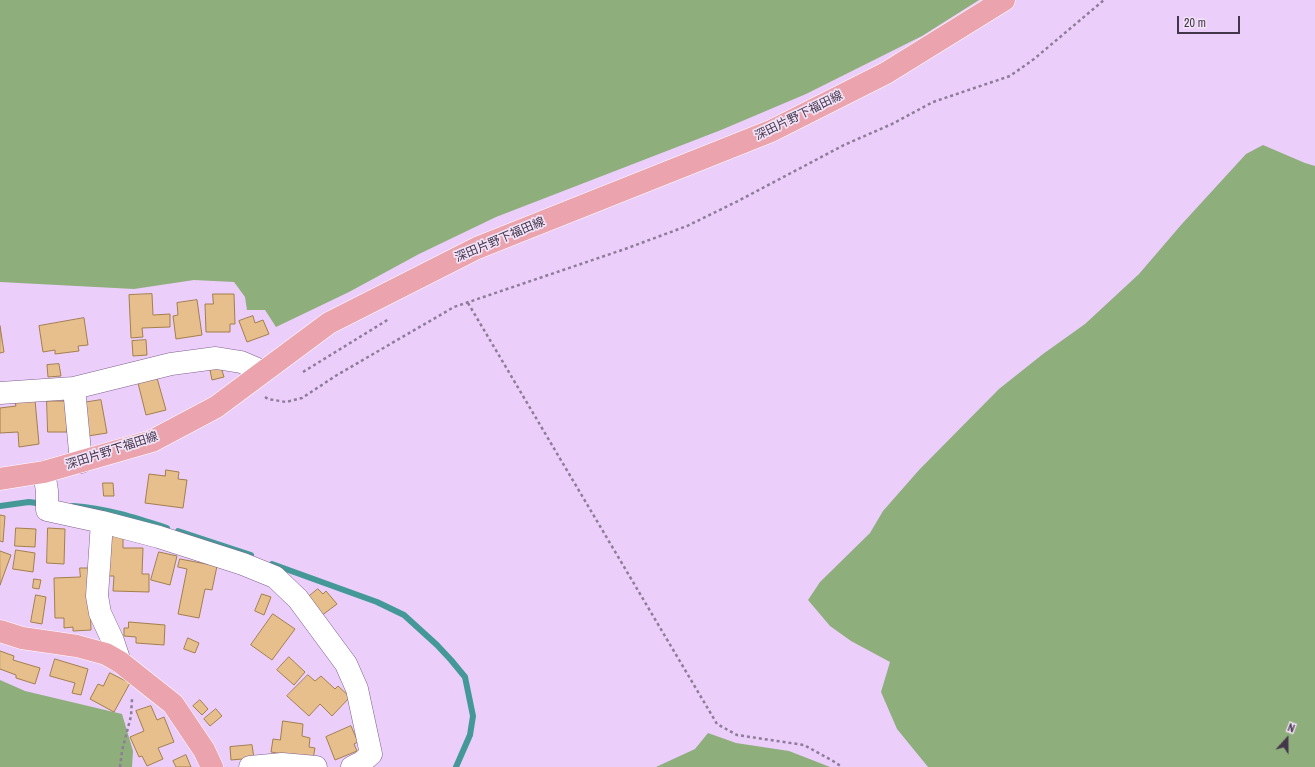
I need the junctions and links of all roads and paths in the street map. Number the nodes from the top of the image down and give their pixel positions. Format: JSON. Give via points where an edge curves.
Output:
{"nodes":[{"id":1,"x":1004,"y":0,"type":"edge"},
{"id":2,"x":1104,"y":0,"type":"edge"},
{"id":3,"x":468,"y":303,"type":"junction"},
{"id":4,"x":391,"y":318,"type":"dead end"},
{"id":5,"x":262,"y":372,"type":"junction"},
{"id":6,"x":298,"y":375,"type":"dead end"},
{"id":7,"x":74,"y":388,"type":"junction"},
{"id":8,"x":0,"y":393,"type":"edge"},
{"id":9,"x":268,"y":393,"type":"dead end"},
{"id":10,"x":80,"y":462,"type":"junction"},
{"id":11,"x":44,"y":472,"type":"junction"},
{"id":12,"x":0,"y":479,"type":"edge"},
{"id":13,"x":102,"y":522,"type":"junction"},
{"id":14,"x":0,"y":631,"type":"edge"},
{"id":15,"x":126,"y":666,"type":"junction"},
{"id":16,"x":120,"y":767,"type":"edge"},
{"id":17,"x":212,"y":767,"type":"edge"},
{"id":18,"x":250,"y":767,"type":"edge"},
{"id":19,"x":316,"y":767,"type":"edge"},
{"id":20,"x":352,"y":767,"type":"edge"},
{"id":21,"x":842,"y":767,"type":"edge"}],
"edges":[{"from":1,"to":5,"type":"main road","name":"深田片野下福田線","via":[[886,73],[771,131],[477,248],[329,323]]},
{"from":2,"to":3,"type":"path","via":[[1010,76],[933,102],[687,226]]},
{"from":3,"to":9,"type":"path","via":[[454,307],[413,330],[302,398],[286,402],[263,396]]},
{"from":3,"to":21,"type":"path","via":[[717,724],[737,735],[804,745]]},
{"from":4,"to":6,"type":"path"},
{"from":5,"to":7,"type":"street","via":[[241,362],[216,358],[171,364]]},
{"from":5,"to":10,"type":"main road","name":"深田片野下福田線","via":[[216,407],[152,441]]},
{"from":7,"to":8,"type":"street"},
{"from":7,"to":10,"type":"street"},
{"from":10,"to":11,"type":"main road","name":"深田片野下福田線"},
{"from":11,"to":12,"type":"main road","name":"深田片野下福田線"},
{"from":11,"to":13,"type":"street","via":[[47,510]]},
{"from":13,"to":15,"type":"street","via":[[97,596],[100,613]]},
{"from":13,"to":20,"type":"street","via":[[243,564],[275,577],[298,599],[346,664],[357,689],[371,754]]},
{"from":14,"to":15,"type":"main road","via":[[22,638],[77,646],[106,654]]},
{"from":15,"to":16,"type":"path","via":[[131,716]]},
{"from":15,"to":17,"type":"main road","via":[[173,704],[204,750]]},
{"from":18,"to":19,"type":"street","via":[[282,764]]}]}
